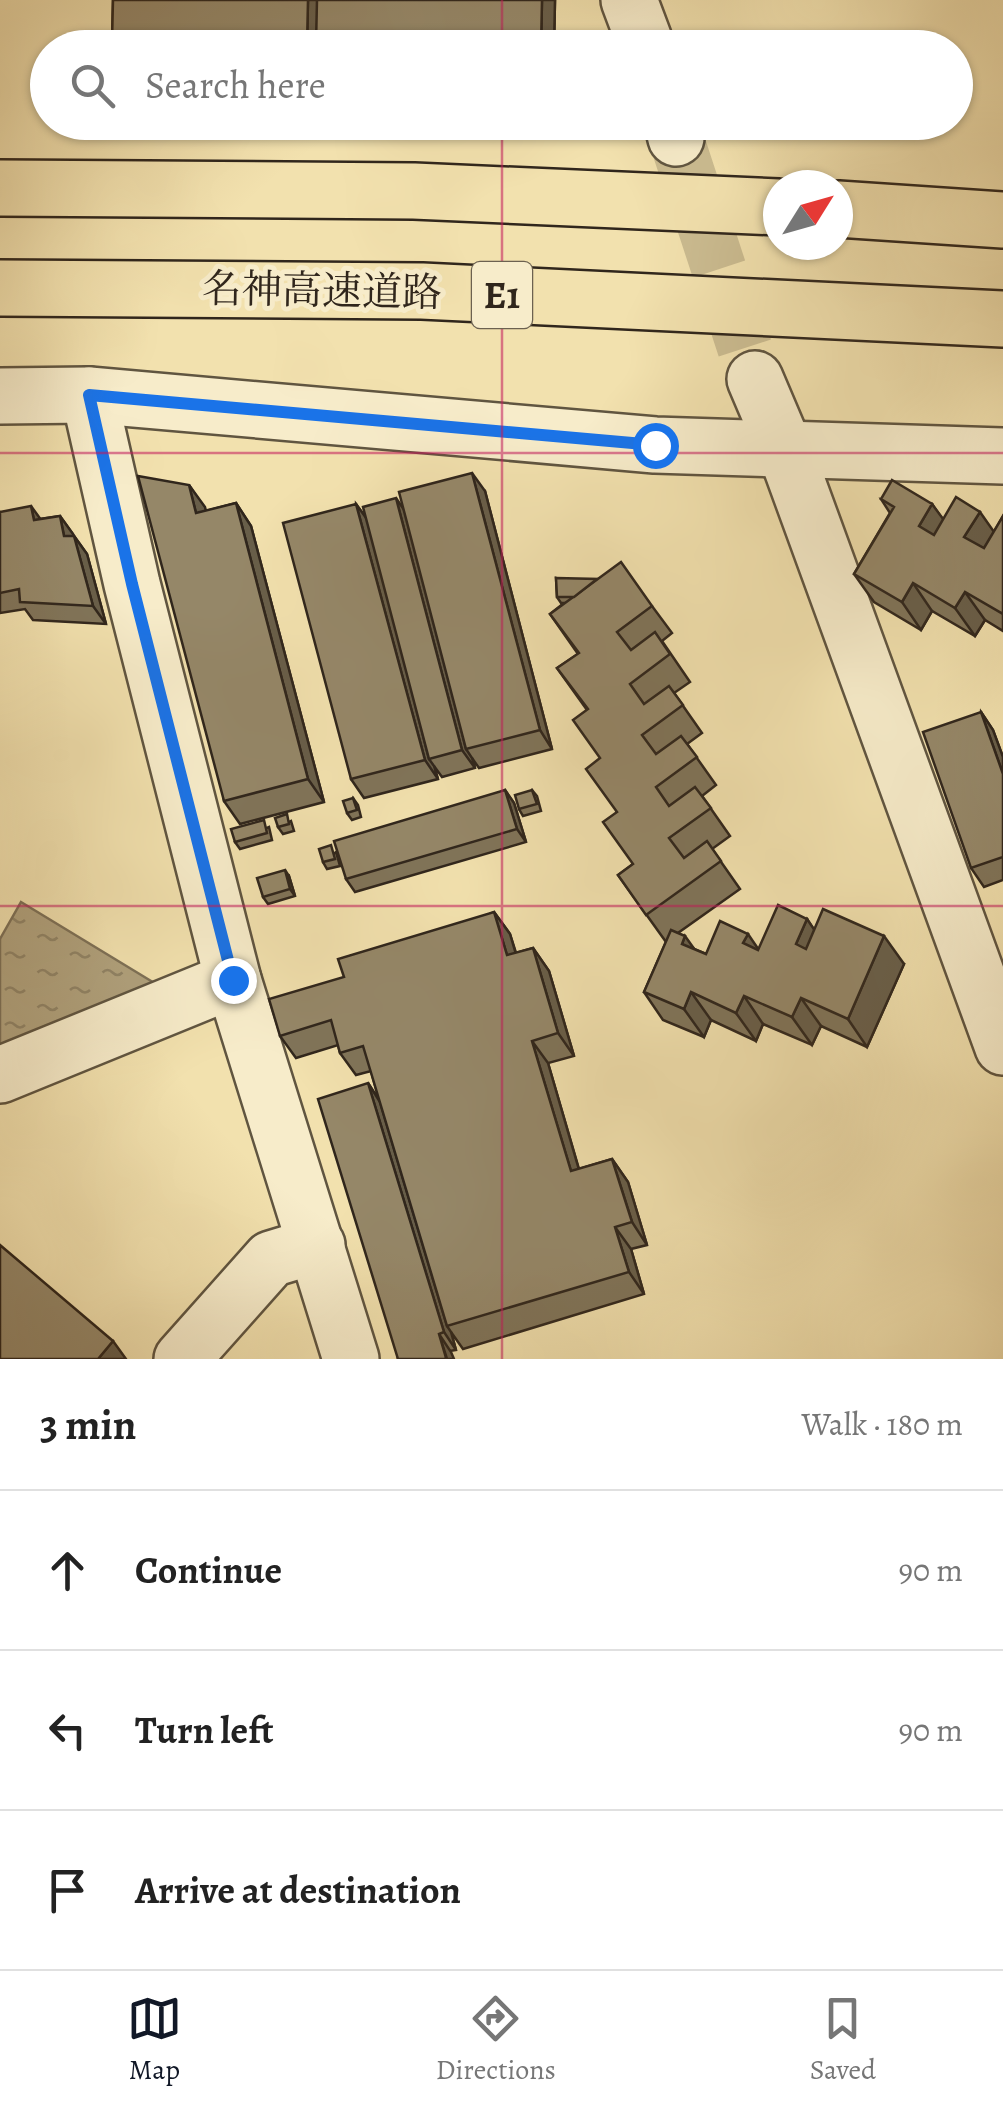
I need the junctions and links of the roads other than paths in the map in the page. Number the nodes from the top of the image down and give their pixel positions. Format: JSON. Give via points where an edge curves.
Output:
{"nodes":[{"id":1,"x":629,"y":0,"type":"edge"},
{"id":2,"x":640,"y":30,"type":"edge"},
{"id":3,"x":0,"y":188,"type":"edge"},
{"id":4,"x":763,"y":205,"type":"edge"},
{"id":5,"x":853,"y":210,"type":"edge"},
{"id":6,"x":1003,"y":220,"type":"edge"},
{"id":7,"x":0,"y":288,"type":"edge"},
{"id":8,"x":1003,"y":319,"type":"edge"},
{"id":9,"x":755,"y":379,"type":"tunnel mouth"},
{"id":10,"x":89,"y":395,"type":"junction"},
{"id":11,"x":0,"y":396,"type":"edge"},
{"id":12,"x":786,"y":452,"type":"junction"},
{"id":13,"x":1003,"y":456,"type":"edge"},
{"id":14,"x":233,"y":980,"type":"junction"},
{"id":15,"x":1003,"y":1047,"type":"edge"},
{"id":16,"x":0,"y":1075,"type":"edge"},
{"id":17,"x":317,"y":1245,"type":"junction"},
{"id":18,"x":182,"y":1359,"type":"edge"},
{"id":19,"x":351,"y":1359,"type":"edge"}],
"edges":[{"from":1,"to":2,"type":"street"},
{"from":3,"to":4,"type":"highway","via":[[414,191]]},
{"from":5,"to":6,"type":"highway"},
{"from":7,"to":8,"type":"highway","name":"名神高速道路","number":"E1","via":[[422,291]]},
{"from":9,"to":12,"type":"street"},
{"from":10,"to":11,"type":"street"},
{"from":10,"to":12,"type":"street"},
{"from":10,"to":14,"type":"street"},
{"from":12,"to":13,"type":"street"},
{"from":12,"to":15,"type":"street"},
{"from":14,"to":16,"type":"street"},
{"from":14,"to":17,"type":"street"},
{"from":17,"to":18,"type":"street","via":[[271,1259]]},
{"from":17,"to":19,"type":"street"}]}
